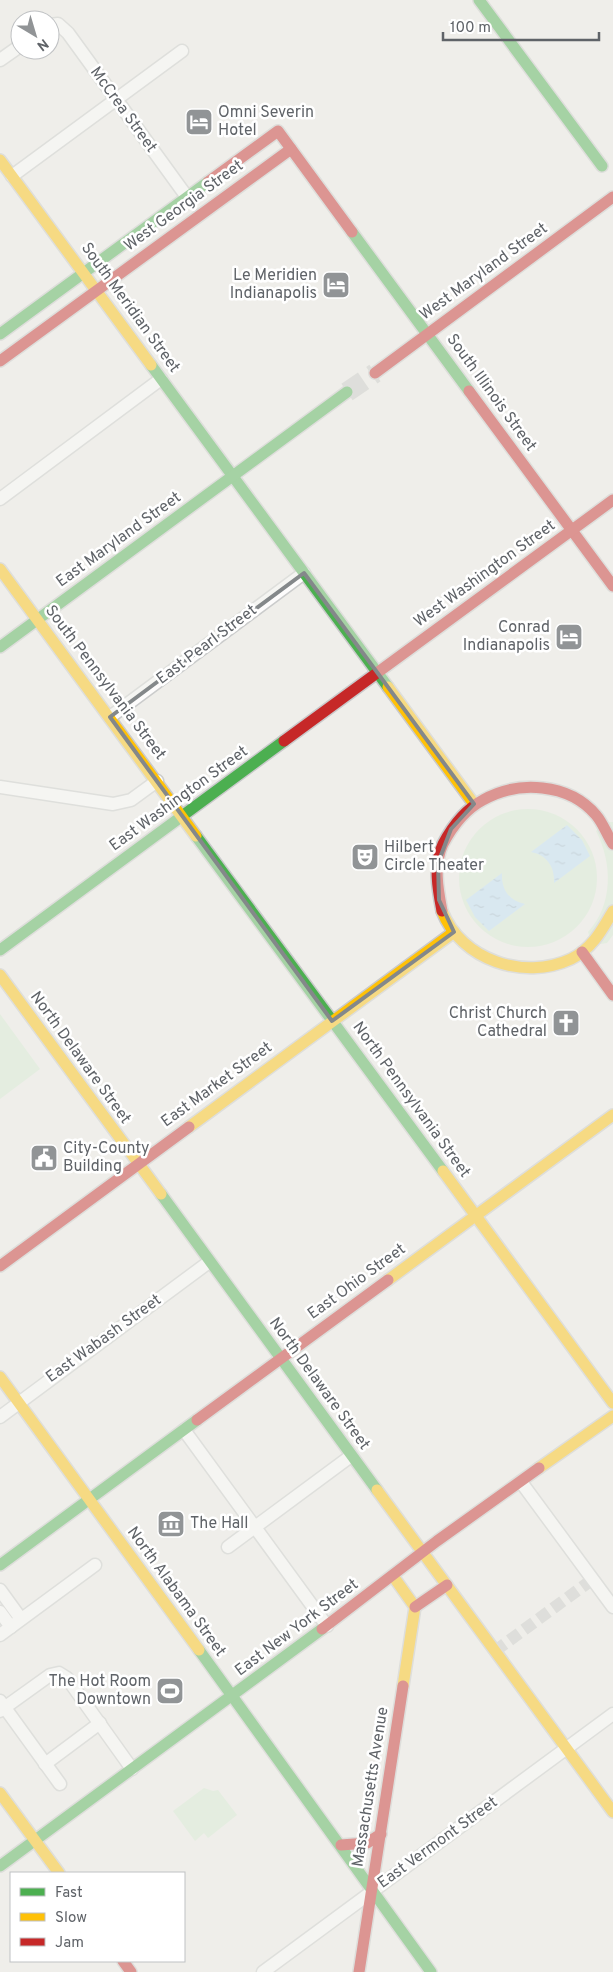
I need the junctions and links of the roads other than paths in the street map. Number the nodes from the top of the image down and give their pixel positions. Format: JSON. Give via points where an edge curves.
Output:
{"nodes":[{"id":1,"x":479,"y":0,"type":"edge"},
{"id":2,"x":60,"y":28,"type":"edge"},
{"id":3,"x":182,"y":52,"type":"dead end"},
{"id":4,"x":116,"y":100,"type":"junction"},
{"id":5,"x":278,"y":130,"type":"joint"},
{"id":6,"x":291,"y":149,"type":"junction"},
{"id":7,"x":0,"y":160,"type":"edge"},
{"id":8,"x":602,"y":166,"type":"dead end"},
{"id":9,"x":12,"y":176,"type":"junction"},
{"id":10,"x":187,"y":197,"type":"junction"},
{"id":11,"x":613,"y":197,"type":"edge"},
{"id":12,"x":84,"y":273,"type":"junction"},
{"id":13,"x":96,"y":290,"type":"junction"},
{"id":14,"x":0,"y":334,"type":"edge"},
{"id":15,"x":427,"y":334,"type":"junction"},
{"id":16,"x":0,"y":361,"type":"edge"},
{"id":17,"x":375,"y":373,"type":"tunnel mouth"},
{"id":18,"x":161,"y":379,"type":"junction"},
{"id":19,"x":347,"y":392,"type":"tunnel mouth"},
{"id":20,"x":233,"y":476,"type":"junction"},
{"id":21,"x":0,"y":499,"type":"edge"},
{"id":22,"x":613,"y":500,"type":"edge"},
{"id":23,"x":572,"y":531,"type":"junction"},
{"id":24,"x":0,"y":569,"type":"edge"},
{"id":25,"x":304,"y":573,"type":"junction"},
{"id":26,"x":613,"y":586,"type":"edge"},
{"id":27,"x":38,"y":620,"type":"junction"},
{"id":28,"x":0,"y":647,"type":"edge"},
{"id":29,"x":377,"y":673,"type":"junction"},
{"id":30,"x":110,"y":717,"type":"junction"},
{"id":31,"x":157,"y":781,"type":"junction"},
{"id":32,"x":0,"y":787,"type":"edge"},
{"id":33,"x":474,"y":804,"type":"junction"},
{"id":34,"x":613,"y":815,"type":"edge"},
{"id":35,"x":183,"y":816,"type":"junction"},
{"id":36,"x":602,"y":823,"type":"junction"},
{"id":37,"x":613,"y":844,"type":"edge"},
{"id":38,"x":613,"y":911,"type":"edge"},
{"id":39,"x":454,"y":932,"type":"junction"},
{"id":40,"x":0,"y":950,"type":"edge"},
{"id":41,"x":582,"y":952,"type":"junction"},
{"id":42,"x":0,"y":976,"type":"edge"},
{"id":43,"x":613,"y":995,"type":"edge"},
{"id":44,"x":332,"y":1021,"type":"junction"},
{"id":45,"x":613,"y":1115,"type":"edge"},
{"id":46,"x":138,"y":1164,"type":"junction"},
{"id":47,"x":475,"y":1216,"type":"junction"},
{"id":48,"x":209,"y":1262,"type":"junction"},
{"id":49,"x":0,"y":1266,"type":"edge"},
{"id":50,"x":280,"y":1359,"type":"junction"},
{"id":51,"x":0,"y":1377,"type":"edge"},
{"id":52,"x":18,"y":1402,"type":"junction"},
{"id":53,"x":613,"y":1403,"type":"edge"},
{"id":54,"x":613,"y":1416,"type":"edge"},
{"id":55,"x":0,"y":1417,"type":"edge"},
{"id":56,"x":184,"y":1430,"type":"junction"},
{"id":57,"x":352,"y":1456,"type":"junction"},
{"id":58,"x":521,"y":1482,"type":"junction"},
{"id":59,"x":89,"y":1500,"type":"junction"},
{"id":60,"x":255,"y":1527,"type":"junction"},
{"id":61,"x":228,"y":1548,"type":"dead end"},
{"id":62,"x":424,"y":1553,"type":"junction"},
{"id":63,"x":0,"y":1565,"type":"edge"},
{"id":64,"x":95,"y":1565,"type":"dead end"},
{"id":65,"x":393,"y":1576,"type":"junction"},
{"id":66,"x":447,"y":1585,"type":"junction"},
{"id":67,"x":0,"y":1590,"type":"edge"},
{"id":68,"x":415,"y":1607,"type":"junction"},
{"id":69,"x":613,"y":1608,"type":"edge"},
{"id":70,"x":0,"y":1612,"type":"edge"},
{"id":71,"x":22,"y":1619,"type":"junction"},
{"id":72,"x":327,"y":1626,"type":"junction"},
{"id":73,"x":5,"y":1631,"type":"edge"},
{"id":74,"x":232,"y":1696,"type":"junction"},
{"id":75,"x":2,"y":1707,"type":"edge"},
{"id":76,"x":613,"y":1714,"type":"edge"},
{"id":77,"x":100,"y":1723,"type":"junction"},
{"id":78,"x":566,"y":1749,"type":"junction"},
{"id":79,"x":45,"y":1764,"type":"junction"},
{"id":80,"x":132,"y":1769,"type":"junction"},
{"id":81,"x":60,"y":1784,"type":"dead end"},
{"id":82,"x":0,"y":1794,"type":"edge"},
{"id":83,"x":613,"y":1812,"type":"edge"},
{"id":84,"x":381,"y":1834,"type":"junction"},
{"id":85,"x":35,"y":1840,"type":"junction"},
{"id":86,"x":342,"y":1845,"type":"junction"},
{"id":87,"x":0,"y":1866,"type":"edge"},
{"id":88,"x":58,"y":1872,"type":"edge"},
{"id":89,"x":372,"y":1892,"type":"junction"},
{"id":90,"x":263,"y":1972,"type":"edge"},
{"id":91,"x":359,"y":1972,"type":"edge"},
{"id":92,"x":431,"y":1972,"type":"edge"}],
"edges":[{"from":1,"to":8,"type":"main road"},
{"from":2,"to":4,"type":"street","name":"McCrea Street","via":[[68,33]]},
{"from":3,"to":4,"type":"street"},
{"from":4,"to":9,"type":"street"},
{"from":4,"to":10,"type":"street","name":"McCrea Street"},
{"from":5,"to":6,"type":"main road","name":"South Illinois Street"},
{"from":5,"to":10,"type":"main road","name":"West Georgia Street"},
{"from":6,"to":13,"type":"main road","name":"West Georgia Street"},
{"from":6,"to":15,"type":"main road","name":"South Illinois Street"},
{"from":7,"to":9,"type":"main road","name":"South Meridian Street"},
{"from":9,"to":12,"type":"main road","name":"South Meridian Street"},
{"from":10,"to":12,"type":"main road","name":"West Georgia Street"},
{"from":11,"to":15,"type":"main road","name":"West Maryland Street"},
{"from":12,"to":13,"type":"main road","name":"South Meridian Street"},
{"from":12,"to":14,"type":"main road","name":"West Georgia Street"},
{"from":13,"to":16,"type":"main road","name":"West Georgia Street"},
{"from":13,"to":18,"type":"main road","name":"South Meridian Street"},
{"from":15,"to":17,"type":"main road","name":"West Maryland Street"},
{"from":15,"to":23,"type":"main road","name":"South Illinois Street"},
{"from":18,"to":20,"type":"main road","name":"South Meridian Street"},
{"from":18,"to":21,"type":"street"},
{"from":19,"to":20,"type":"main road"},
{"from":20,"to":25,"type":"main road","name":"South Meridian Street"},
{"from":20,"to":27,"type":"main road","name":"East Maryland Street"},
{"from":22,"to":23,"type":"main road","name":"West Washington Street"},
{"from":23,"to":26,"type":"main road","name":"South Illinois Street"},
{"from":23,"to":29,"type":"main road","name":"West Washington Street"},
{"from":24,"to":27,"type":"main road","name":"South Pennsylvania Street"},
{"from":25,"to":29,"type":"main road","name":"South Meridian Street"},
{"from":25,"to":30,"type":"street","name":"East Pearl Street"},
{"from":27,"to":28,"type":"main road","name":"East Maryland Street"},
{"from":27,"to":30,"type":"main road","name":"South Pennsylvania Street"},
{"from":29,"to":33,"type":"main road"},
{"from":29,"to":35,"type":"main road","name":"East Washington Street"},
{"from":30,"to":31,"type":"main road","name":"South Pennsylvania Street"},
{"from":31,"to":32,"type":"street","via":[[131,800],[113,804]]},
{"from":31,"to":35,"type":"main road","name":"South Pennsylvania Street"},
{"from":33,"to":36,"type":"main road","via":[[506,789],[543,787],[575,799]]},
{"from":33,"to":39,"type":"main road","via":[[451,829],[438,863],[439,900]]},
{"from":34,"to":36,"type":"main road"},
{"from":35,"to":40,"type":"main road","name":"East Washington Street"},
{"from":35,"to":44,"type":"main road","name":"North Pennsylvania Street"},
{"from":36,"to":37,"type":"main road"},
{"from":38,"to":41,"type":"main road","via":[[604,928]]},
{"from":39,"to":41,"type":"main road","via":[[480,956],[513,968],[549,967]]},
{"from":39,"to":44,"type":"main road","name":"East Market Street"},
{"from":41,"to":43,"type":"main road"},
{"from":42,"to":46,"type":"main road","name":"North Delaware Street"},
{"from":44,"to":46,"type":"main road","name":"East Market Street"},
{"from":44,"to":47,"type":"main road","name":"North Pennsylvania Street"},
{"from":45,"to":47,"type":"main road","name":"East Ohio Street"},
{"from":46,"to":48,"type":"main road","name":"North Delaware Street"},
{"from":46,"to":49,"type":"main road","name":"East Market Street"},
{"from":47,"to":50,"type":"main road","name":"East Ohio Street"},
{"from":47,"to":53,"type":"main road","name":"North Pennsylvania Street"},
{"from":48,"to":50,"type":"main road","name":"North Delaware Street"},
{"from":48,"to":52,"type":"street","name":"East Wabash Street"},
{"from":50,"to":56,"type":"main road","name":"East Ohio Street"},
{"from":50,"to":57,"type":"main road","name":"North Delaware Street"},
{"from":51,"to":52,"type":"main road","name":"North Alabama Street"},
{"from":52,"to":55,"type":"street","name":"East Wabash Street"},
{"from":52,"to":59,"type":"main road","name":"North Alabama Street"},
{"from":54,"to":58,"type":"main road","name":"East New York Street"},
{"from":56,"to":59,"type":"main road","name":"East Ohio Street"},
{"from":56,"to":60,"type":"street"},
{"from":57,"to":60,"type":"street"},
{"from":57,"to":62,"type":"main road","name":"North Delaware Street"},
{"from":58,"to":62,"type":"main road","name":"East New York Street"},
{"from":58,"to":69,"type":"street"},
{"from":59,"to":63,"type":"main road","name":"East Ohio Street"},
{"from":59,"to":74,"type":"main road","name":"North Alabama Street"},
{"from":60,"to":61,"type":"street"},
{"from":60,"to":72,"type":"street"},
{"from":62,"to":65,"type":"main road","name":"East New York Street"},
{"from":62,"to":66,"type":"main road","name":"North Delaware Street"},
{"from":64,"to":71,"type":"street"},
{"from":65,"to":68,"type":"main road"},
{"from":65,"to":72,"type":"main road","name":"East New York Street"},
{"from":66,"to":68,"type":"main road"},
{"from":66,"to":78,"type":"main road","name":"North Delaware Street"},
{"from":67,"to":71,"type":"street"},
{"from":68,"to":84,"type":"main road","name":"Massachusetts Avenue"},
{"from":70,"to":73,"type":"street"},
{"from":71,"to":73,"type":"street"},
{"from":72,"to":74,"type":"main road","name":"East New York Street"},
{"from":74,"to":80,"type":"main road","name":"East New York Street"},
{"from":74,"to":86,"type":"main road","name":"North Alabama Street"},
{"from":75,"to":77,"type":"street","via":[[59,1672]]},
{"from":75,"to":79,"type":"street"},
{"from":76,"to":78,"type":"street","name":"East Vermont Street"},
{"from":77,"to":79,"type":"street"},
{"from":77,"to":80,"type":"street"},
{"from":78,"to":83,"type":"main road","name":"North Delaware Street"},
{"from":78,"to":89,"type":"street","name":"East Vermont Street"},
{"from":79,"to":81,"type":"street"},
{"from":80,"to":85,"type":"main road","name":"East New York Street"},
{"from":82,"to":85,"type":"main road"},
{"from":84,"to":86,"type":"main road","via":[[367,1843]]},
{"from":84,"to":89,"type":"main road","name":"Massachusetts Avenue"},
{"from":85,"to":87,"type":"main road","name":"East New York Street"},
{"from":85,"to":88,"type":"main road"},
{"from":86,"to":89,"type":"main road","name":"North Alabama Street"},
{"from":89,"to":90,"type":"street","name":"East Vermont Street"},
{"from":89,"to":91,"type":"main road","name":"Massachusetts Avenue"},
{"from":89,"to":92,"type":"main road","name":"North Alabama Street"}]}
